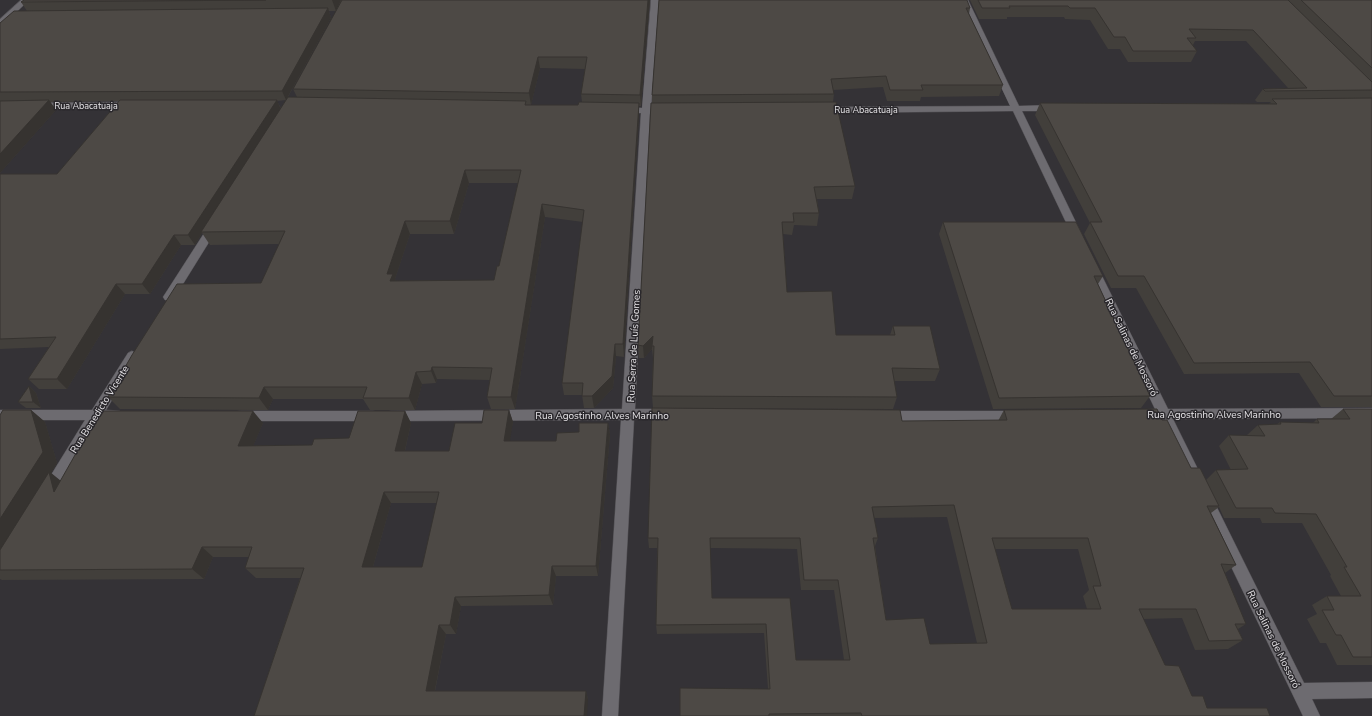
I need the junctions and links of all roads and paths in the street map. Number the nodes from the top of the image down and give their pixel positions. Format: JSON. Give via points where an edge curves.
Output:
{"nodes":[{"id":1,"x":26,"y":0,"type":"edge"},
{"id":2,"x":655,"y":0,"type":"edge"},
{"id":3,"x":964,"y":0,"type":"edge"},
{"id":4,"x":7,"y":17,"type":"junction"},
{"id":5,"x":23,"y":17,"type":"edge"},
{"id":6,"x":0,"y":23,"type":"edge"},
{"id":7,"x":141,"y":105,"type":"edge"},
{"id":8,"x":31,"y":106,"type":"edge"},
{"id":9,"x":1064,"y":108,"type":"edge"},
{"id":10,"x":1016,"y":109,"type":"junction"},
{"id":11,"x":615,"y":110,"type":"edge"},
{"id":12,"x":812,"y":110,"type":"edge"},
{"id":13,"x":646,"y":111,"type":"junction"},
{"id":14,"x":678,"y":111,"type":"edge"},
{"id":15,"x":218,"y":219,"type":"edge"},
{"id":16,"x":163,"y":307,"type":"edge"},
{"id":17,"x":138,"y":347,"type":"edge"},
{"id":18,"x":1372,"y":413,"type":"edge"},
{"id":19,"x":629,"y":414,"type":"junction"},
{"id":20,"x":676,"y":414,"type":"edge"},
{"id":21,"x":1131,"y":414,"type":"edge"},
{"id":22,"x":1165,"y":414,"type":"junction"},
{"id":23,"x":0,"y":415,"type":"edge"},
{"id":24,"x":95,"y":415,"type":"junction"},
{"id":25,"x":127,"y":415,"type":"edge"},
{"id":26,"x":231,"y":416,"type":"edge"},
{"id":27,"x":875,"y":416,"type":"edge"},
{"id":28,"x":1032,"y":416,"type":"edge"},
{"id":29,"x":41,"y":503,"type":"edge"},
{"id":30,"x":1372,"y":690,"type":"edge"},
{"id":31,"x":1299,"y":691,"type":"junction"},
{"id":32,"x":610,"y":716,"type":"edge"},
{"id":33,"x":1312,"y":716,"type":"edge"}],
"edges":[{"from":1,"to":4,"type":"street"},
{"from":2,"to":13,"type":"street","name":"Rua Serra de Luís Gomes"},
{"from":3,"to":10,"type":"street","name":"Rua Salinas de Mossoró"},
{"from":4,"to":5,"type":"street"},
{"from":4,"to":6,"type":"street"},
{"from":7,"to":8,"type":"street","name":"Rua Abacatuaja"},
{"from":9,"to":10,"type":"street","name":"Rua Abacatuaja"},
{"from":10,"to":12,"type":"street","name":"Rua Abacatuaja"},
{"from":10,"to":22,"type":"street","name":"Rua Salinas de Mossoró"},
{"from":11,"to":13,"type":"street"},
{"from":13,"to":14,"type":"street"},
{"from":13,"to":19,"type":"street","name":"Rua Serra de Luís Gomes"},
{"from":15,"to":16,"type":"street"},
{"from":17,"to":24,"type":"street","name":"Rua Benedicto Vicente"},
{"from":18,"to":22,"type":"street","name":"Rua Agostinho Alves Marinho"},
{"from":19,"to":20,"type":"street","name":"Rua Agostinho Alves Marinho"},
{"from":19,"to":26,"type":"street","name":"Rua Agostinho Alves Marinho"},
{"from":19,"to":32,"type":"street","name":"Rua Serra de Luís Gomes"},
{"from":21,"to":22,"type":"street","name":"Rua Agostinho Alves Marinho"},
{"from":22,"to":31,"type":"street","name":"Rua Salinas de Mossoró"},
{"from":23,"to":24,"type":"street"},
{"from":24,"to":25,"type":"street"},
{"from":24,"to":29,"type":"street","name":"Rua Benedicto Vicente"},
{"from":27,"to":28,"type":"street"},
{"from":30,"to":31,"type":"street"},
{"from":31,"to":33,"type":"street","name":"Rua Salinas de Mossoró"}]}
